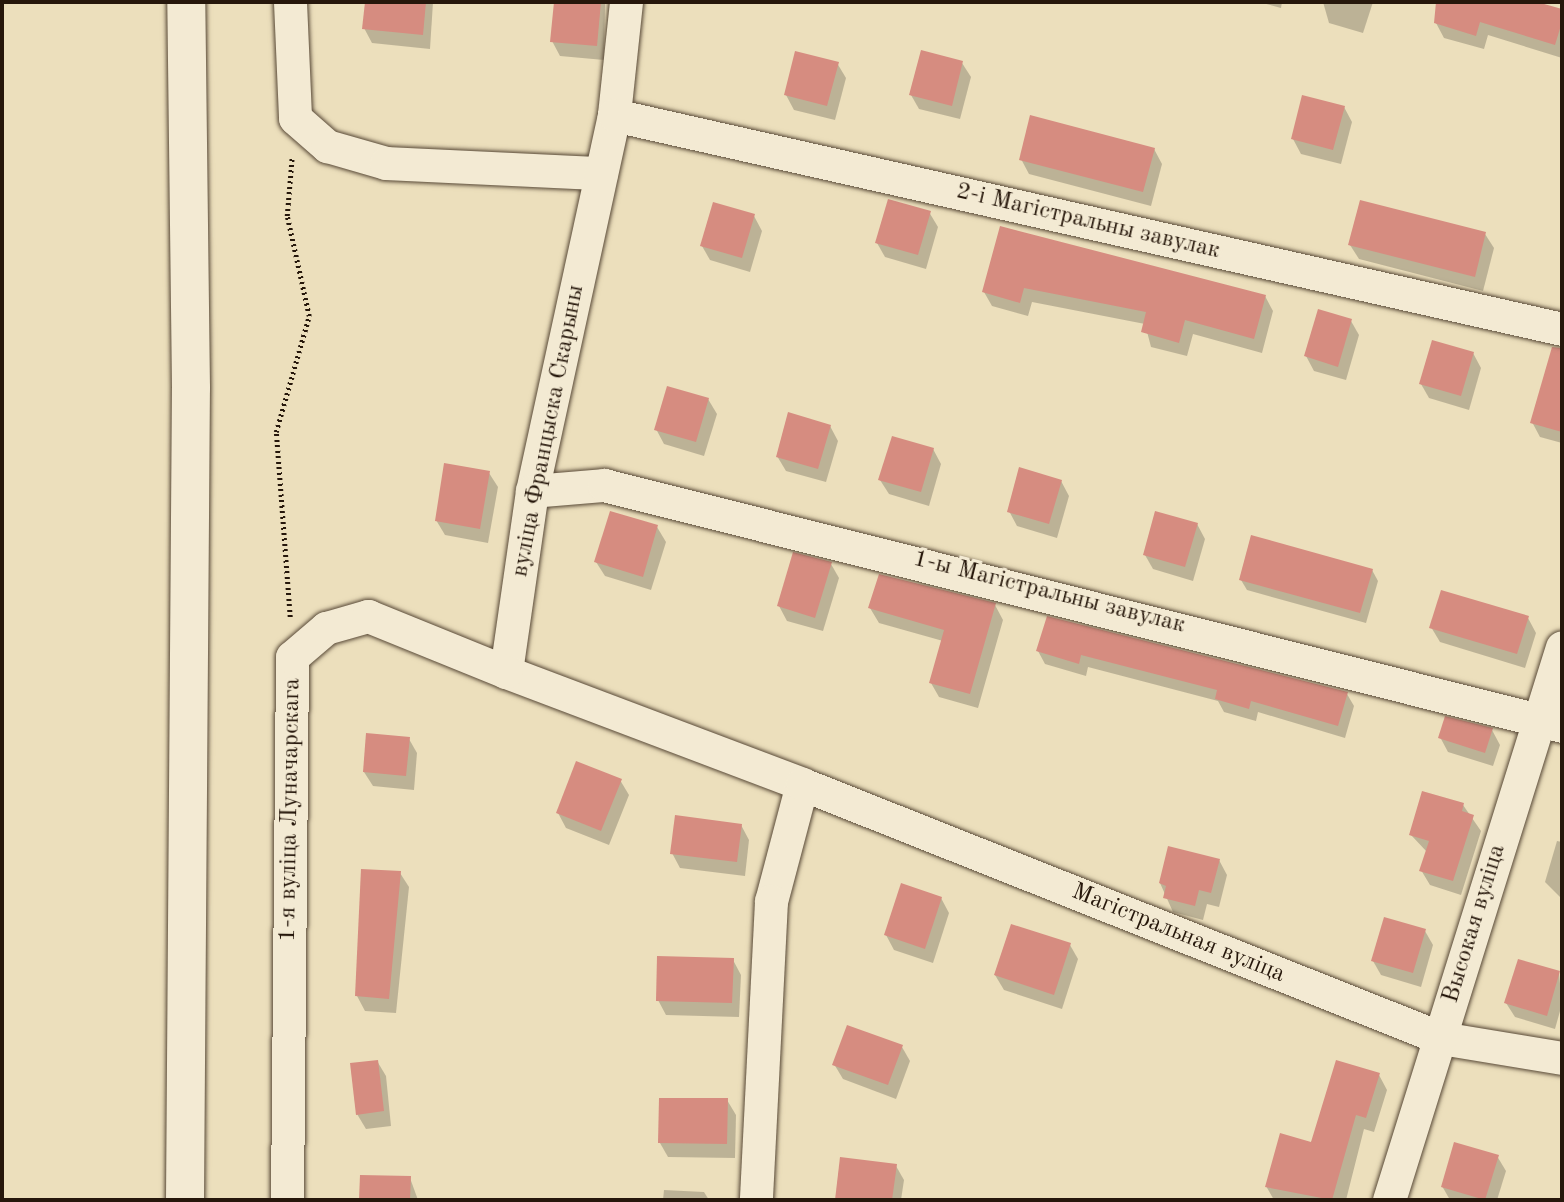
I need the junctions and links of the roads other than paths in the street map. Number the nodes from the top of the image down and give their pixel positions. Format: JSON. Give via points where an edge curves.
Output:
{"nodes":[{"id":1,"x":186,"y":2,"type":"edge"},
{"id":2,"x":290,"y":2,"type":"edge"},
{"id":3,"x":626,"y":2,"type":"edge"},
{"id":4,"x":614,"y":115,"type":"junction"},
{"id":5,"x":601,"y":173,"type":"junction"},
{"id":6,"x":1562,"y":329,"type":"edge"},
{"id":7,"x":531,"y":491,"type":"junction"},
{"id":8,"x":1562,"y":647,"type":"edge"},
{"id":9,"x":506,"y":672,"type":"junction"},
{"id":10,"x":1550,"y":723,"type":"edge"},
{"id":11,"x":802,"y":784,"type":"junction"},
{"id":12,"x":1441,"y":1038,"type":"junction"},
{"id":13,"x":1562,"y":1058,"type":"edge"},
{"id":14,"x":185,"y":1200,"type":"edge"},
{"id":15,"x":287,"y":1200,"type":"edge"},
{"id":16,"x":756,"y":1200,"type":"edge"},
{"id":17,"x":1389,"y":1200,"type":"edge"}],
"edges":[{"from":1,"to":14,"type":"street","via":[[191,388]]},
{"from":2,"to":5,"type":"street","via":[[295,118],[327,146],[386,163]]},
{"from":3,"to":4,"type":"street","name":"вуліца Францыска Скарыны"},
{"from":4,"to":5,"type":"street","name":"вуліца Францыска Скарыны"},
{"from":4,"to":6,"type":"street","name":"2-і Магістральны завулак"},
{"from":5,"to":7,"type":"street","name":"вуліца Францыска Скарыны"},
{"from":7,"to":9,"type":"street","name":"вуліца Францыска Скарыны"},
{"from":7,"to":10,"type":"street","name":"1-ы Магістральны завулак","via":[[604,485]]},
{"from":8,"to":10,"type":"street","name":"Высокая вуліца"},
{"from":9,"to":11,"type":"street"},
{"from":9,"to":15,"type":"street","name":"1-я вуліца Луначарскага","via":[[368,616],[326,628],[292,657]]},
{"from":10,"to":12,"type":"street","name":"Высокая вуліца"},
{"from":11,"to":12,"type":"street","name":"Магістральная вуліца"},
{"from":11,"to":16,"type":"street","via":[[771,901]]},
{"from":12,"to":13,"type":"street","name":"Магістральная вуліца"},
{"from":12,"to":17,"type":"street","name":"Высокая вуліца"}]}
